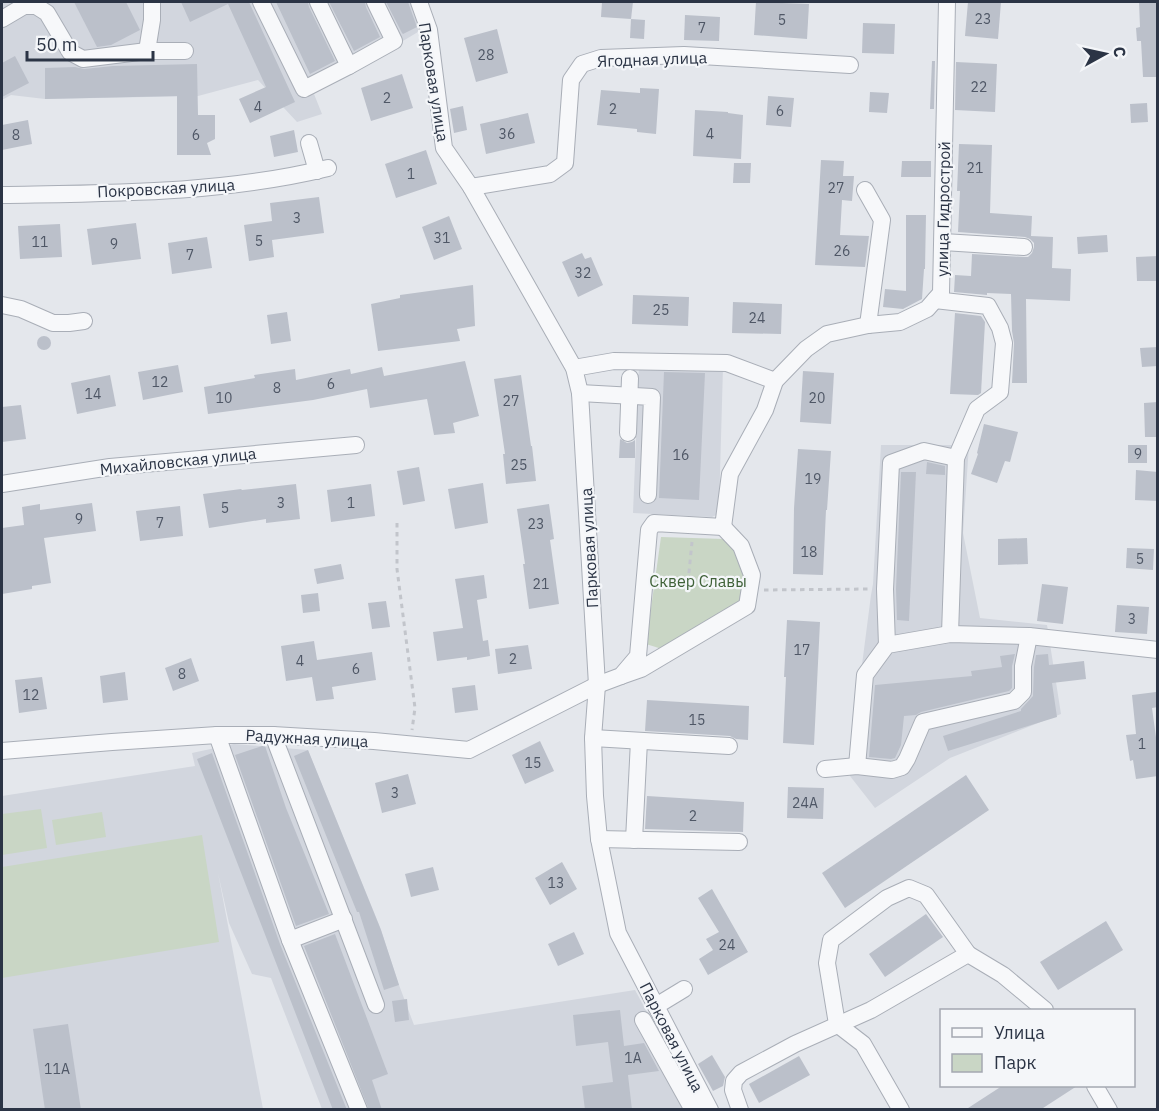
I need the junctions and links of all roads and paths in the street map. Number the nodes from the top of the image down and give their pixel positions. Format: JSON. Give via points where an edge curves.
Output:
{"nodes":[{"id":1,"x":152,"y":2,"type":"edge"},
{"id":2,"x":261,"y":2,"type":"edge"},
{"id":3,"x":318,"y":2,"type":"edge"},
{"id":4,"x":375,"y":2,"type":"edge"},
{"id":5,"x":419,"y":2,"type":"edge"},
{"id":6,"x":947,"y":2,"type":"edge"},
{"id":7,"x":24,"y":4,"type":"edge"},
{"id":8,"x":2,"y":19,"type":"edge"},
{"id":9,"x":147,"y":51,"type":"junction"},
{"id":10,"x":185,"y":51,"type":"dead end"},
{"id":11,"x":850,"y":65,"type":"dead end"},
{"id":12,"x":349,"y":66,"type":"junction"},
{"id":13,"x":309,"y":143,"type":"dead end"},
{"id":14,"x":471,"y":187,"type":"junction"},
{"id":15,"x":865,"y":190,"type":"dead end"},
{"id":16,"x":2,"y":195,"type":"edge"},
{"id":17,"x":943,"y":242,"type":"junction"},
{"id":18,"x":1024,"y":247,"type":"dead end"},
{"id":19,"x":935,"y":300,"type":"junction"},
{"id":20,"x":2,"y":305,"type":"edge"},
{"id":21,"x":84,"y":321,"type":"dead end"},
{"id":22,"x":868,"y":325,"type":"junction"},
{"id":23,"x":574,"y":368,"type":"junction"},
{"id":24,"x":630,"y":378,"type":"dead end"},
{"id":25,"x":775,"y":381,"type":"junction"},
{"id":26,"x":580,"y":393,"type":"junction"},
{"id":27,"x":630,"y":396,"type":"junction"},
{"id":28,"x":628,"y":433,"type":"dead end"},
{"id":29,"x":356,"y":445,"type":"dead end"},
{"id":30,"x":956,"y":458,"type":"junction"},
{"id":31,"x":2,"y":484,"type":"edge"},
{"id":32,"x":648,"y":495,"type":"dead end"},
{"id":33,"x":397,"y":523,"type":"dead end"},
{"id":34,"x":693,"y":525,"type":"junction"},
{"id":35,"x":723,"y":527,"type":"junction"},
{"id":36,"x":688,"y":582,"type":"dead end"},
{"id":37,"x":885,"y":589,"type":"junction"},
{"id":38,"x":750,"y":590,"type":"junction"},
{"id":39,"x":950,"y":634,"type":"junction"},
{"id":40,"x":1029,"y":636,"type":"junction"},
{"id":41,"x":887,"y":645,"type":"junction"},
{"id":42,"x":1158,"y":650,"type":"edge"},
{"id":43,"x":621,"y":676,"type":"junction"},
{"id":44,"x":597,"y":685,"type":"junction"},
{"id":45,"x":217,"y":735,"type":"junction"},
{"id":46,"x":273,"y":735,"type":"junction"},
{"id":47,"x":594,"y":738,"type":"junction"},
{"id":48,"x":639,"y":741,"type":"junction"},
{"id":49,"x":410,"y":744,"type":"junction"},
{"id":50,"x":729,"y":746,"type":"dead end"},
{"id":51,"x":2,"y":752,"type":"edge"},
{"id":52,"x":857,"y":766,"type":"junction"},
{"id":53,"x":825,"y":769,"type":"dead end"},
{"id":54,"x":599,"y":839,"type":"junction"},
{"id":55,"x":634,"y":840,"type":"junction"},
{"id":56,"x":739,"y":843,"type":"dead end"},
{"id":57,"x":344,"y":919,"type":"junction"},
{"id":58,"x":290,"y":940,"type":"junction"},
{"id":59,"x":968,"y":954,"type":"junction"},
{"id":60,"x":684,"y":989,"type":"dead end"},
{"id":61,"x":376,"y":1005,"type":"dead end"},
{"id":62,"x":656,"y":1006,"type":"junction"},
{"id":63,"x":1043,"y":1009,"type":"edge"},
{"id":64,"x":643,"y":1020,"type":"dead end"},
{"id":65,"x":837,"y":1024,"type":"junction"},
{"id":66,"x":1096,"y":1087,"type":"edge"},
{"id":67,"x":359,"y":1110,"type":"edge"},
{"id":68,"x":693,"y":1110,"type":"edge"},
{"id":69,"x":710,"y":1110,"type":"edge"},
{"id":70,"x":740,"y":1110,"type":"edge"},
{"id":71,"x":901,"y":1110,"type":"edge"},
{"id":72,"x":1109,"y":1110,"type":"edge"}],
"edges":[{"from":1,"to":9,"type":"street"},
{"from":2,"to":12,"type":"street","via":[[304,89]]},
{"from":3,"to":12,"type":"street"},
{"from":4,"to":12,"type":"street","via":[[394,41]]},
{"from":5,"to":14,"type":"street","name":"Парковая улица","via":[[429,30],[444,148]]},
{"from":6,"to":17,"type":"street","name":"улица Гидрострой"},
{"from":7,"to":8,"type":"street"},
{"from":7,"to":9,"type":"street","via":[[47,13],[70,52],[83,59]]},
{"from":9,"to":10,"type":"street"},
{"from":11,"to":14,"type":"street","name":"Ягодная улица","via":[[684,54],[601,58],[582,64],[571,80],[565,163],[550,174]]},
{"from":13,"to":16,"type":"street","name":"Покровская улица","via":[[322,170],[226,186]]},
{"from":14,"to":23,"type":"street","name":"Парковая улица"},
{"from":15,"to":22,"type":"street","via":[[882,220]]},
{"from":17,"to":18,"type":"street"},
{"from":17,"to":19,"type":"street","name":"улица Гидрострой","via":[[942,293]]},
{"from":19,"to":22,"type":"street","name":"улица Гидрострой","via":[[927,309],[900,322]]},
{"from":19,"to":30,"type":"street","via":[[988,306],[1004,344],[1000,392],[977,409]]},
{"from":20,"to":21,"type":"street","via":[[53,322]]},
{"from":22,"to":25,"type":"street","name":"улица Гидрострой","via":[[827,334]]},
{"from":23,"to":25,"type":"street","via":[[614,361],[726,363]]},
{"from":23,"to":26,"type":"street","name":"Парковая улица"},
{"from":24,"to":27,"type":"street"},
{"from":25,"to":35,"type":"street","name":"улица Гидрострой","via":[[765,410],[730,474]]},
{"from":26,"to":27,"type":"street"},
{"from":26,"to":44,"type":"street","name":"Парковая улица"},
{"from":27,"to":28,"type":"street"},
{"from":27,"to":32,"type":"street","via":[[652,397]]},
{"from":29,"to":31,"type":"street","name":"Михайловская улица","via":[[110,467]]},
{"from":30,"to":37,"type":"street","via":[[924,452],[891,463]]},
{"from":30,"to":39,"type":"street"},
{"from":33,"to":49,"type":"path","via":[[397,569],[415,708]]},
{"from":34,"to":35,"type":"street"},
{"from":34,"to":36,"type":"path"},
{"from":34,"to":43,"type":"street","via":[[654,523],[649,530],[638,656]]},
{"from":35,"to":38,"type":"street","via":[[741,546],[752,575]]},
{"from":37,"to":38,"type":"path"},
{"from":37,"to":41,"type":"street"},
{"from":38,"to":43,"type":"street","via":[[747,606],[641,669]]},
{"from":39,"to":40,"type":"street"},
{"from":39,"to":41,"type":"street"},
{"from":40,"to":42,"type":"street"},
{"from":40,"to":52,"type":"street","via":[[1023,692],[1014,701],[923,722],[902,766],[892,770]]},
{"from":41,"to":52,"type":"street","via":[[865,675]]},
{"from":43,"to":44,"type":"street"},
{"from":44,"to":47,"type":"street","name":"Парковая улица"},
{"from":44,"to":49,"type":"street","name":"Радужная улица","via":[[470,750]]},
{"from":45,"to":46,"type":"street","name":"Радужная улица"},
{"from":45,"to":51,"type":"street","name":"Радужная улица"},
{"from":45,"to":58,"type":"street"},
{"from":46,"to":49,"type":"street","name":"Радужная улица"},
{"from":46,"to":57,"type":"street"},
{"from":47,"to":48,"type":"street"},
{"from":47,"to":54,"type":"street","name":"Парковая улица"},
{"from":48,"to":50,"type":"street"},
{"from":48,"to":55,"type":"street"},
{"from":52,"to":53,"type":"street"},
{"from":54,"to":55,"type":"street"},
{"from":54,"to":62,"type":"street","name":"Парковая улица","via":[[618,933]]},
{"from":55,"to":56,"type":"street"},
{"from":57,"to":58,"type":"street"},
{"from":57,"to":61,"type":"street"},
{"from":58,"to":67,"type":"street"},
{"from":59,"to":63,"type":"street","via":[[1003,975]]},
{"from":59,"to":65,"type":"street","via":[[871,1010]]},
{"from":59,"to":65,"type":"street","via":[[926,895],[909,888],[887,898],[831,940],[827,963]]},
{"from":60,"to":62,"type":"street"},
{"from":62,"to":69,"type":"street","name":"Парковая улица"},
{"from":64,"to":68,"type":"street"},
{"from":65,"to":70,"type":"street","via":[[741,1073],[733,1090]]},
{"from":65,"to":71,"type":"street","via":[[863,1044]]},
{"from":66,"to":72,"type":"street"}]}
